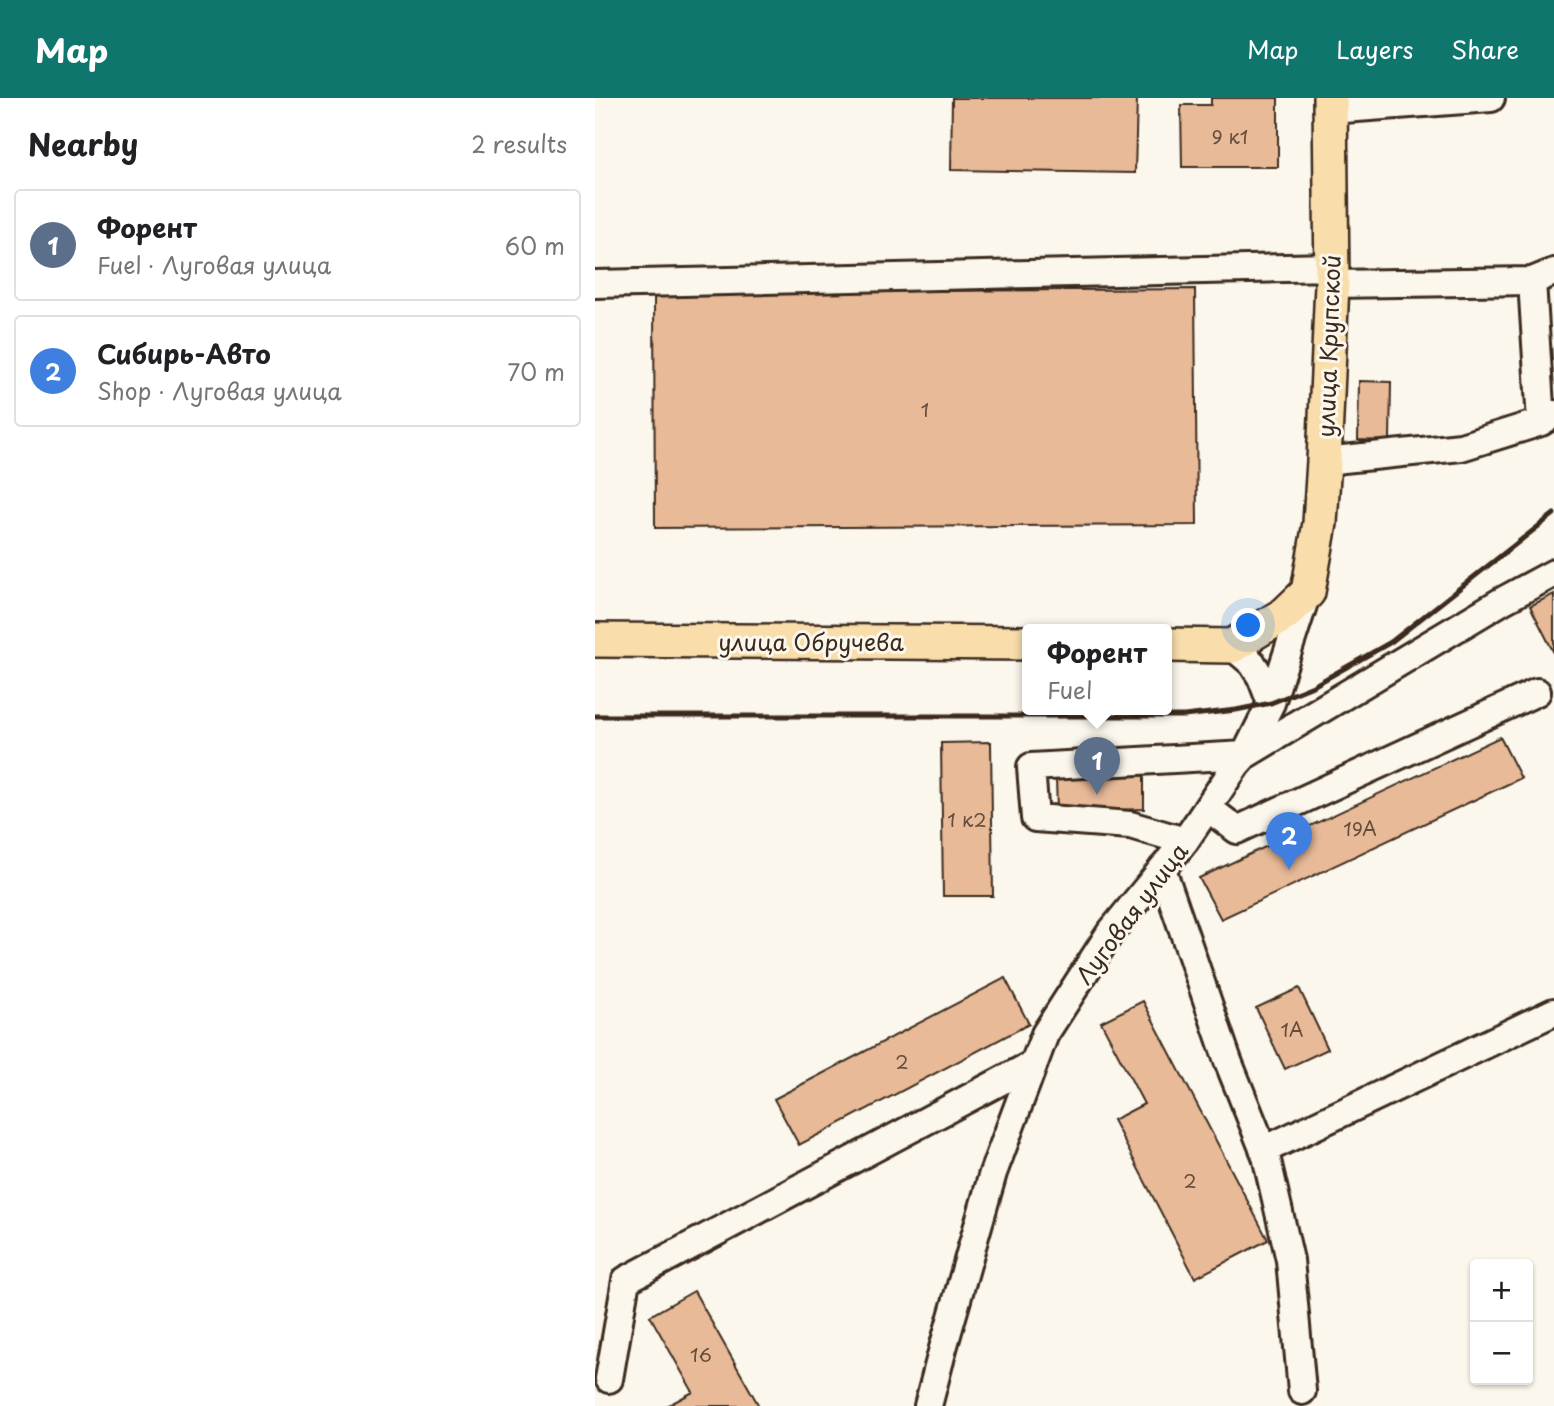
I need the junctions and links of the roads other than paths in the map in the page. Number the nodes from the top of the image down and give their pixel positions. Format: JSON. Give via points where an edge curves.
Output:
{"nodes":[{"id":1,"x":1491,"y":98,"type":"edge"},
{"id":2,"x":1330,"y":104,"type":"edge"},
{"id":3,"x":1332,"y":276,"type":"junction"},
{"id":4,"x":1543,"y":276,"type":"edge"},
{"id":5,"x":595,"y":284,"type":"edge"},
{"id":6,"x":1548,"y":418,"type":"edge"},
{"id":7,"x":1324,"y":461,"type":"junction"},
{"id":8,"x":1554,"y":573,"type":"edge"},
{"id":9,"x":1308,"y":592,"type":"junction"},
{"id":10,"x":595,"y":640,"type":"edge"},
{"id":11,"x":1022,"y":643,"type":"edge"},
{"id":12,"x":1172,"y":645,"type":"edge"},
{"id":13,"x":1232,"y":646,"type":"junction"},
{"id":14,"x":1537,"y":692,"type":"dead end"},
{"id":15,"x":1271,"y":703,"type":"junction"},
{"id":16,"x":1245,"y":755,"type":"junction"},
{"id":17,"x":1208,"y":808,"type":"junction"},
{"id":18,"x":1185,"y":841,"type":"junction"},
{"id":19,"x":1161,"y":869,"type":"junction"},
{"id":20,"x":1554,"y":1012,"type":"edge"},
{"id":21,"x":1033,"y":1064,"type":"junction"},
{"id":22,"x":1264,"y":1150,"type":"junction"},
{"id":23,"x":609,"y":1379,"type":"dead end"},
{"id":24,"x":1302,"y":1391,"type":"dead end"},
{"id":25,"x":928,"y":1406,"type":"edge"}],
"edges":[{"from":1,"to":2,"type":"street"},
{"from":2,"to":3,"type":"main road","name":"улица Крупской"},
{"from":3,"to":4,"type":"street"},
{"from":3,"to":5,"type":"street"},
{"from":3,"to":7,"type":"main road","name":"улица Крупской"},
{"from":4,"to":6,"type":"street"},
{"from":6,"to":7,"type":"street","via":[[1461,447]]},
{"from":7,"to":9,"type":"main road","name":"улица Крупской","via":[[1320,523]]},
{"from":8,"to":16,"type":"street"},
{"from":9,"to":13,"type":"main road","via":[[1285,614]]},
{"from":9,"to":15,"type":"street","name":"Луговая улица"},
{"from":10,"to":11,"type":"main road","name":"улица Обручева"},
{"from":12,"to":13,"type":"main road"},
{"from":13,"to":15,"type":"street","via":[[1252,663]]},
{"from":14,"to":17,"type":"street","via":[[1237,830]]},
{"from":15,"to":16,"type":"street","name":"Луговая улица"},
{"from":16,"to":17,"type":"street","name":"Луговая улица"},
{"from":16,"to":18,"type":"street","via":[[1031,767],[1035,818],[1130,825]]},
{"from":17,"to":18,"type":"street","name":"Луговая улица"},
{"from":18,"to":19,"type":"street","name":"Луговая улица"},
{"from":19,"to":21,"type":"street","name":"Луговая улица","via":[[1110,933],[1045,1034]]},
{"from":19,"to":22,"type":"street"},
{"from":20,"to":22,"type":"street"},
{"from":21,"to":23,"type":"street","via":[[625,1280]]},
{"from":21,"to":25,"type":"street","name":"Луговая улица","via":[[993,1173]]},
{"from":22,"to":24,"type":"street","via":[[1290,1259]]}]}
